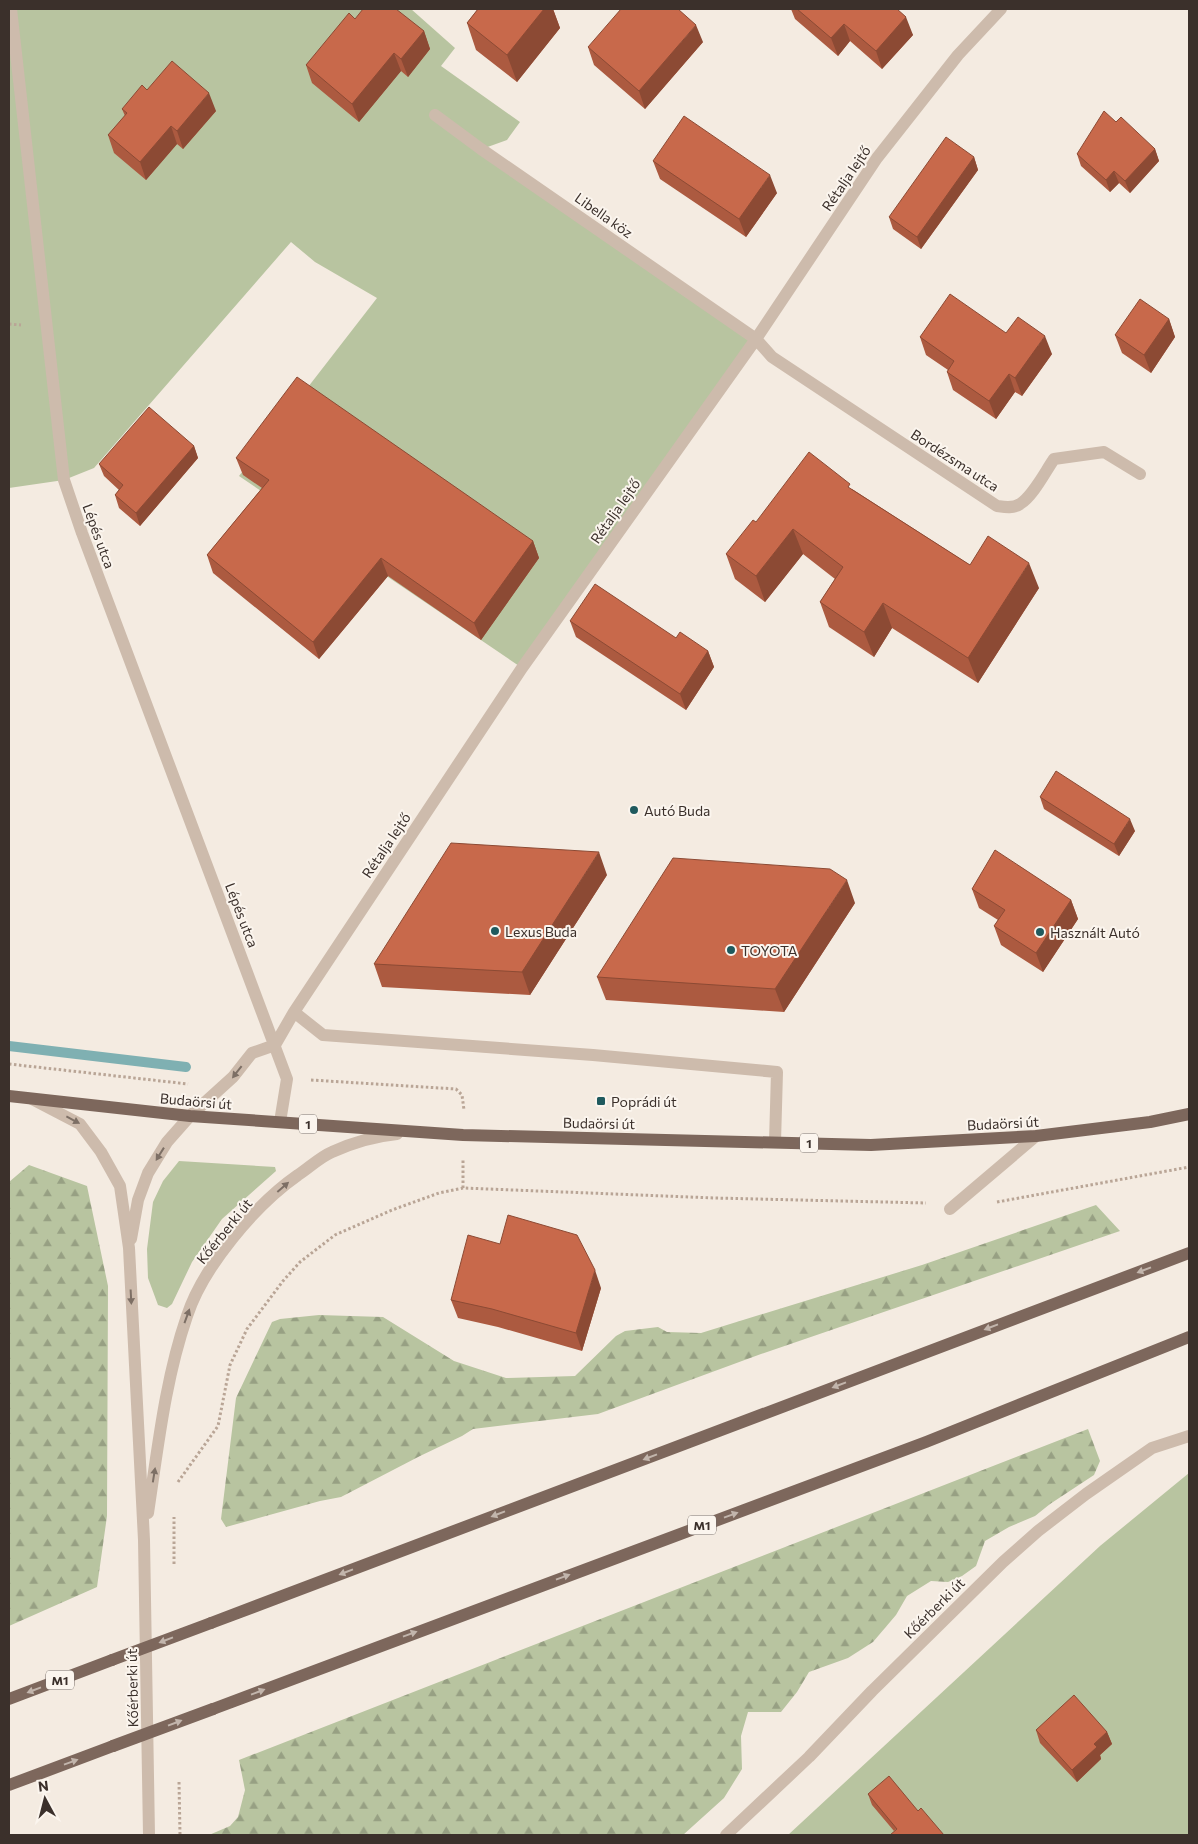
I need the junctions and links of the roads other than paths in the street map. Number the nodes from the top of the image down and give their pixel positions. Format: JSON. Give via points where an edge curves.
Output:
{"nodes":[{"id":1,"x":11,"y":9,"type":"edge"},
{"id":2,"x":1001,"y":9,"type":"edge"},
{"id":3,"x":435,"y":115,"type":"dead end"},
{"id":4,"x":756,"y":339,"type":"junction"},
{"id":5,"x":1140,"y":474,"type":"dead end"},
{"id":6,"x":294,"y":1012,"type":"junction"},
{"id":7,"x":275,"y":1045,"type":"junction"},
{"id":8,"x":9,"y":1096,"type":"edge"},
{"id":9,"x":30,"y":1098,"type":"junction"},
{"id":10,"x":1189,"y":1114,"type":"edge"},
{"id":11,"x":190,"y":1116,"type":"junction"},
{"id":12,"x":280,"y":1122,"type":"junction"},
{"id":13,"x":427,"y":1132,"type":"junction"},
{"id":14,"x":1036,"y":1136,"type":"junction"},
{"id":15,"x":775,"y":1142,"type":"junction"},
{"id":16,"x":954,"y":1206,"type":"road end"},
{"id":17,"x":129,"y":1248,"type":"junction"},
{"id":18,"x":1189,"y":1253,"type":"edge"},
{"id":19,"x":1189,"y":1338,"type":"edge"},
{"id":20,"x":1189,"y":1436,"type":"edge"},
{"id":21,"x":144,"y":1540,"type":"junction"},
{"id":22,"x":9,"y":1699,"type":"edge"},
{"id":23,"x":9,"y":1785,"type":"edge"},
{"id":24,"x":149,"y":1835,"type":"edge"},
{"id":25,"x":726,"y":1835,"type":"edge"}],
"edges":[{"from":1,"to":7,"type":"street","name":"Lépés utca","via":[[64,480]]},
{"from":2,"to":4,"type":"street","name":"Rétalja lejtő","via":[[958,55],[878,158]]},
{"from":3,"to":4,"type":"street","name":"Libella köz"},
{"from":4,"to":5,"type":"street","name":"Bordézsma utca","via":[[772,357],[997,506],[1009,508],[1020,505],[1054,459],[1104,452]]},
{"from":4,"to":6,"type":"street","name":"Rétalja lejtő","via":[[522,668]]},
{"from":6,"to":7,"type":"street","name":"Rétalja lejtő"},
{"from":6,"to":15,"type":"street","via":[[323,1035],[777,1072]]},
{"from":7,"to":11,"type":"street","name":"Kőérberki út","one_way":true,"via":[[252,1053],[233,1078]]},
{"from":7,"to":12,"type":"street","name":"Lépés utca","via":[[286,1079]]},
{"from":8,"to":9,"type":"main road","name":"Budaörsi út","number":"1"},
{"from":9,"to":11,"type":"main road","name":"Budaörsi út","number":"1"},
{"from":9,"to":17,"type":"street","name":"Kőérberki út","one_way":true,"via":[[80,1124],[101,1152],[120,1186]]},
{"from":10,"to":14,"type":"main road","name":"Budaörsi út","number":"1"},
{"from":11,"to":12,"type":"main road","name":"Budaörsi út","number":"1"},
{"from":11,"to":17,"type":"street","name":"Kőérberki út","one_way":true,"via":[[148,1173],[138,1200]]},
{"from":12,"to":13,"type":"main road","name":"Budaörsi út","number":"1"},
{"from":13,"to":15,"type":"main road","name":"Budaörsi út","number":"1"},
{"from":21,"to":13,"type":"street","name":"Kőérberki út","one_way":true,"via":[[169,1378],[187,1314],[211,1266],[246,1222],[284,1185],[331,1152],[380,1136]]},
{"from":14,"to":15,"type":"main road","name":"Budaörsi út","number":"1","via":[[871,1145]]},
{"from":14,"to":16,"type":"street"},
{"from":17,"to":21,"type":"street","name":"Kőérberki út","one_way":true},
{"from":18,"to":22,"type":"main road","number":"M1","one_way":true,"bridge":true},
{"from":23,"to":19,"type":"main road","number":"M1","one_way":true,"bridge":true,"via":[[926,1442]]},
{"from":20,"to":25,"type":"street","name":"Kőérberki út","via":[[1152,1448],[1031,1537]]},
{"from":21,"to":24,"type":"street","name":"Kőérberki út"}]}
